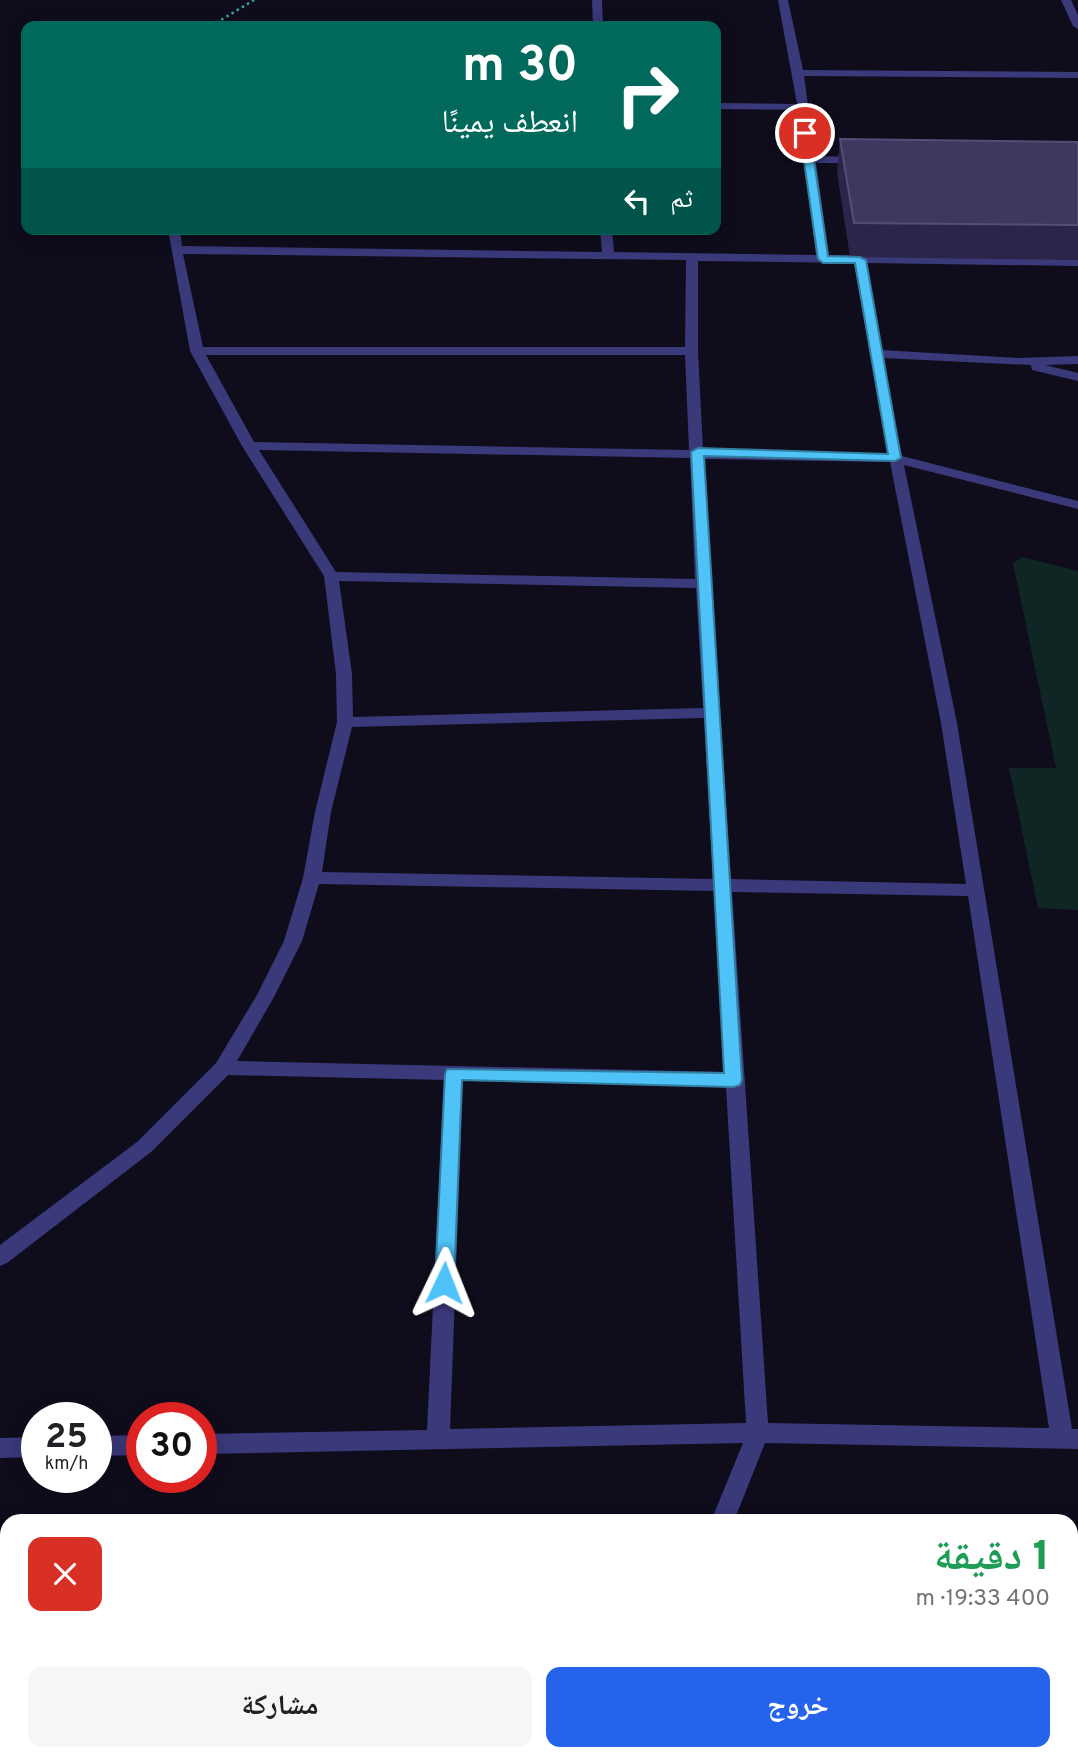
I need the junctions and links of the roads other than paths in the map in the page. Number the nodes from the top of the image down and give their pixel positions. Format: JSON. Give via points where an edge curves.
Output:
{"nodes":[{"id":1,"x":597,"y":0,"type":"edge"},
{"id":2,"x":783,"y":0,"type":"edge"},
{"id":3,"x":1066,"y":0,"type":"edge"},
{"id":4,"x":598,"y":21,"type":"edge"},
{"id":5,"x":1078,"y":26,"type":"edge"},
{"id":6,"x":798,"y":73,"type":"junction"},
{"id":7,"x":1078,"y":75,"type":"edge"},
{"id":8,"x":721,"y":106,"type":"edge"},
{"id":9,"x":802,"y":107,"type":"junction"},
{"id":10,"x":808,"y":159,"type":"junction"},
{"id":11,"x":876,"y":160,"type":"edge"},
{"id":12,"x":175,"y":235,"type":"edge"},
{"id":13,"x":606,"y":235,"type":"edge"},
{"id":14,"x":176,"y":250,"type":"junction"},
{"id":15,"x":608,"y":254,"type":"junction"},
{"id":16,"x":692,"y":257,"type":"junction"},
{"id":17,"x":823,"y":259,"type":"junction"},
{"id":18,"x":860,"y":260,"type":"junction"},
{"id":19,"x":1078,"y":262,"type":"edge"},
{"id":20,"x":197,"y":351,"type":"junction"},
{"id":21,"x":691,"y":351,"type":"junction"},
{"id":22,"x":875,"y":354,"type":"junction"},
{"id":23,"x":1078,"y":360,"type":"edge"},
{"id":24,"x":1018,"y":362,"type":"junction"},
{"id":25,"x":1078,"y":377,"type":"edge"},
{"id":26,"x":249,"y":446,"type":"junction"},
{"id":27,"x":698,"y":452,"type":"junction"},
{"id":28,"x":895,"y":458,"type":"junction"},
{"id":29,"x":1078,"y":505,"type":"edge"},
{"id":30,"x":331,"y":576,"type":"junction"},
{"id":31,"x":703,"y":584,"type":"junction"},
{"id":32,"x":712,"y":713,"type":"junction"},
{"id":33,"x":345,"y":722,"type":"junction"},
{"id":34,"x":312,"y":878,"type":"junction"},
{"id":35,"x":722,"y":886,"type":"junction"},
{"id":36,"x":975,"y":890,"type":"junction"},
{"id":37,"x":223,"y":1068,"type":"junction"},
{"id":38,"x":454,"y":1074,"type":"junction"},
{"id":39,"x":733,"y":1080,"type":"junction"},
{"id":40,"x":0,"y":1257,"type":"edge"},
{"id":41,"x":758,"y":1433,"type":"junction"},
{"id":42,"x":1070,"y":1438,"type":"edge"},
{"id":43,"x":438,"y":1440,"type":"junction"},
{"id":44,"x":217,"y":1444,"type":"edge"},
{"id":45,"x":21,"y":1447,"type":"edge"},
{"id":46,"x":0,"y":1448,"type":"edge"},
{"id":47,"x":725,"y":1514,"type":"edge"}],
"edges":[{"from":1,"to":4,"type":"street"},
{"from":2,"to":6,"type":"street"},
{"from":3,"to":5,"type":"street"},
{"from":6,"to":7,"type":"street"},
{"from":6,"to":9,"type":"street"},
{"from":8,"to":9,"type":"street"},
{"from":9,"to":10,"type":"street"},
{"from":10,"to":11,"type":"street"},
{"from":10,"to":17,"type":"street"},
{"from":12,"to":14,"type":"street"},
{"from":13,"to":15,"type":"street"},
{"from":14,"to":15,"type":"street"},
{"from":14,"to":20,"type":"street"},
{"from":15,"to":16,"type":"street"},
{"from":16,"to":17,"type":"street"},
{"from":16,"to":21,"type":"street"},
{"from":17,"to":18,"type":"street"},
{"from":18,"to":19,"type":"street"},
{"from":18,"to":22,"type":"street"},
{"from":20,"to":21,"type":"street"},
{"from":20,"to":26,"type":"street"},
{"from":21,"to":27,"type":"street"},
{"from":22,"to":24,"type":"street"},
{"from":22,"to":28,"type":"street"},
{"from":23,"to":24,"type":"street"},
{"from":24,"to":25,"type":"street"},
{"from":26,"to":27,"type":"street"},
{"from":26,"to":30,"type":"street"},
{"from":27,"to":28,"type":"street"},
{"from":27,"to":31,"type":"street"},
{"from":28,"to":29,"type":"street"},
{"from":28,"to":36,"type":"street","via":[[949,723]]},
{"from":30,"to":31,"type":"street"},
{"from":30,"to":33,"type":"street","via":[[344,674]]},
{"from":31,"to":32,"type":"street"},
{"from":32,"to":33,"type":"street"},
{"from":32,"to":35,"type":"street"},
{"from":33,"to":34,"type":"street"},
{"from":34,"to":35,"type":"street"},
{"from":34,"to":37,"type":"street","via":[[293,941]]},
{"from":35,"to":36,"type":"street"},
{"from":35,"to":39,"type":"street"},
{"from":36,"to":42,"type":"street"},
{"from":37,"to":38,"type":"street"},
{"from":37,"to":40,"type":"street","via":[[144,1147]]},
{"from":38,"to":39,"type":"street"},
{"from":38,"to":43,"type":"street"},
{"from":39,"to":41,"type":"street"},
{"from":41,"to":42,"type":"street"},
{"from":41,"to":43,"type":"street"},
{"from":41,"to":47,"type":"street"},
{"from":43,"to":44,"type":"street"},
{"from":45,"to":46,"type":"street"}]}
